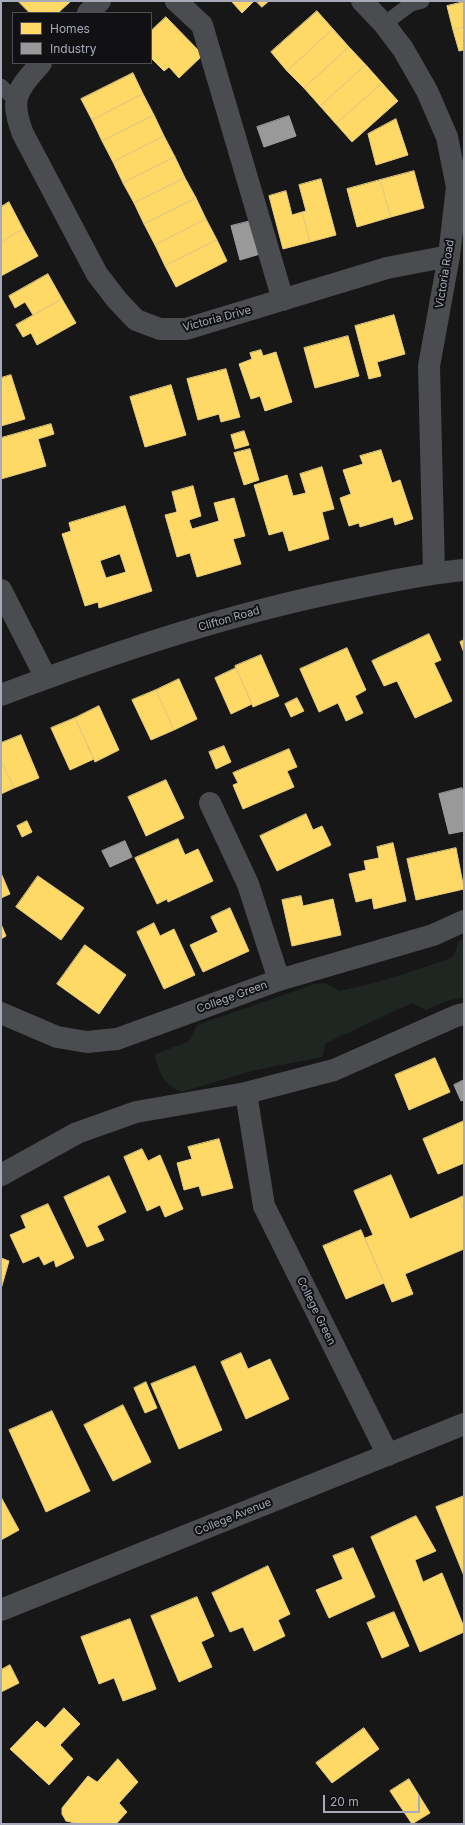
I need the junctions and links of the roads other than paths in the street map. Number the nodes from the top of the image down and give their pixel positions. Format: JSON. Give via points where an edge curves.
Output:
{"nodes":[{"id":1,"x":100,"y":1,"type":"edge"},
{"id":2,"x":176,"y":1,"type":"edge"},
{"id":3,"x":362,"y":1,"type":"edge"},
{"id":4,"x":422,"y":1,"type":"edge"},
{"id":5,"x":89,"y":12,"type":"edge"},
{"id":6,"x":384,"y":24,"type":"junction"},
{"id":7,"x":40,"y":64,"type":"edge"},
{"id":8,"x":8,"y":93,"type":"edge"},
{"id":9,"x":449,"y":256,"type":"junction"},
{"id":10,"x":283,"y":300,"type":"junction"},
{"id":11,"x":464,"y":570,"type":"edge"},
{"id":12,"x":434,"y":572,"type":"junction"},
{"id":13,"x":1,"y":590,"type":"edge"},
{"id":14,"x":46,"y":678,"type":"junction"},
{"id":15,"x":1,"y":695,"type":"edge"},
{"id":16,"x":210,"y":802,"type":"dead end"},
{"id":17,"x":464,"y":921,"type":"edge"},
{"id":18,"x":280,"y":980,"type":"junction"},
{"id":19,"x":1,"y":1013,"type":"edge"},
{"id":20,"x":464,"y":1014,"type":"edge"},
{"id":21,"x":246,"y":1093,"type":"junction"},
{"id":22,"x":1,"y":1175,"type":"edge"},
{"id":23,"x":464,"y":1424,"type":"edge"},
{"id":24,"x":388,"y":1455,"type":"junction"},
{"id":25,"x":1,"y":1610,"type":"edge"}],
"edges":[{"from":1,"to":5,"type":"street"},
{"from":2,"to":10,"type":"street","via":[[202,25]]},
{"from":3,"to":6,"type":"street","name":"Victoria Road"},
{"from":4,"to":6,"type":"lane","via":[[411,4]]},
{"from":6,"to":9,"type":"street","name":"Victoria Road","via":[[403,49],[419,77],[447,137],[457,187]]},
{"from":7,"to":8,"type":"street","name":"Victoria Drive","via":[[22,84]]},
{"from":8,"to":10,"type":"street","name":"Victoria Drive","via":[[23,134],[97,274],[136,320],[160,329],[186,329]]},
{"from":9,"to":10,"type":"street","name":"Victoria Drive","via":[[387,268]]},
{"from":9,"to":12,"type":"street","name":"Victoria Road","via":[[429,366]]},
{"from":11,"to":12,"type":"street","name":"Clifton Road"},
{"from":12,"to":14,"type":"street","name":"Clifton Road","via":[[298,600],[202,626]]},
{"from":13,"to":14,"type":"street"},
{"from":14,"to":15,"type":"street","name":"Clifton Road"},
{"from":16,"to":18,"type":"street","via":[[248,884]]},
{"from":17,"to":18,"type":"street","name":"College Green","via":[[433,935]]},
{"from":18,"to":19,"type":"street","name":"College Green","via":[[117,1039],[87,1042],[57,1037]]},
{"from":20,"to":21,"type":"street","via":[[334,1070]]},
{"from":21,"to":22,"type":"street","via":[[136,1112],[77,1133]]},
{"from":21,"to":24,"type":"street","name":"College Green","via":[[264,1206]]},
{"from":23,"to":24,"type":"street","name":"College Avenue"},
{"from":24,"to":25,"type":"street","name":"College Avenue"}]}
